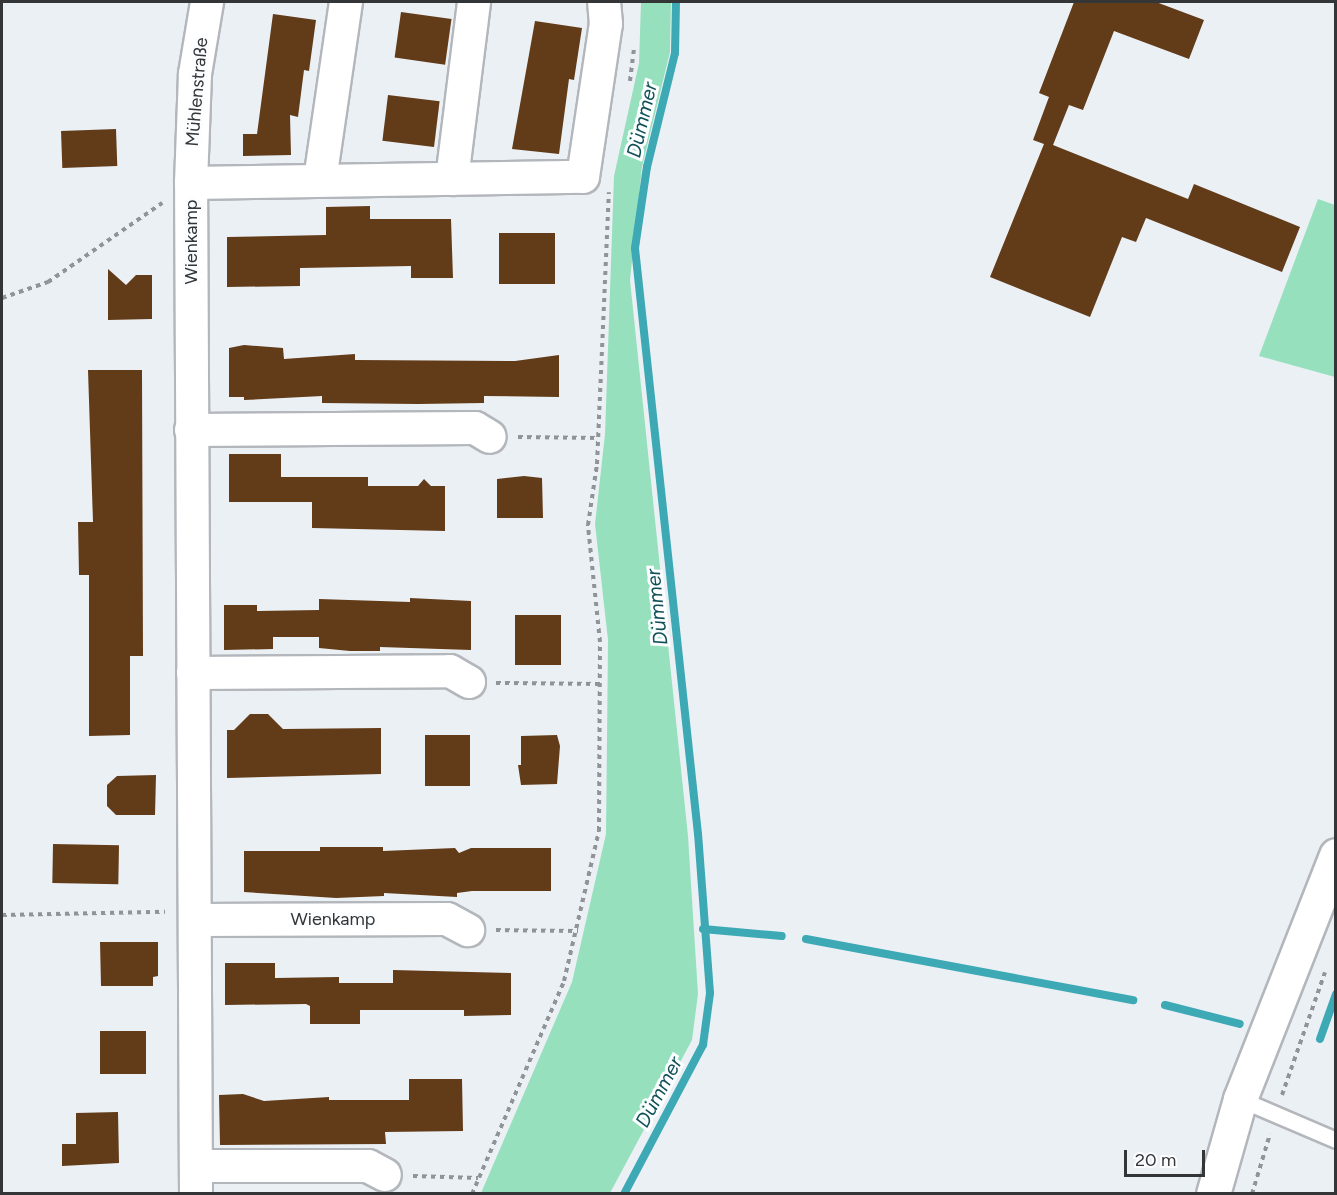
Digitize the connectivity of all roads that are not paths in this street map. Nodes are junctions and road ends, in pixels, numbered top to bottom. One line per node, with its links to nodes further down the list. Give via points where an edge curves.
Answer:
1 (207, 2): 7 (street, Mühlenstraße, via 195,75)
2 (346, 2): 6 (street)
3 (474, 2): 5 (street)
4 (604, 2): 5 (street, Wienkamp, via 606,24 583,177)
5 (452, 179): 6 (street, Wienkamp)
6 (320, 180): 7 (street, Wienkamp)
7 (190, 183): 8 (street, Wienkamp)
8 (191, 430): 9 (street, via 475,428); 10 (street, Wienkamp)
9 (490, 437)
10 (193, 673): 11 (street, via 450,670); 13 (street, Wienkamp)
11 (468, 682)
12 (1335, 855): 15 (main road)
13 (196, 915): 14 (street, Wienkamp, via 447,919); 18 (street, Wienkamp)
14 (468, 930)
15 (1240, 1099): 16 (lane); 19 (main road)
16 (1335, 1140)
17 (386, 1174): 18 (street, Wienkamp, via 369,1166)
18 (196, 1180)
19 (1213, 1194)

